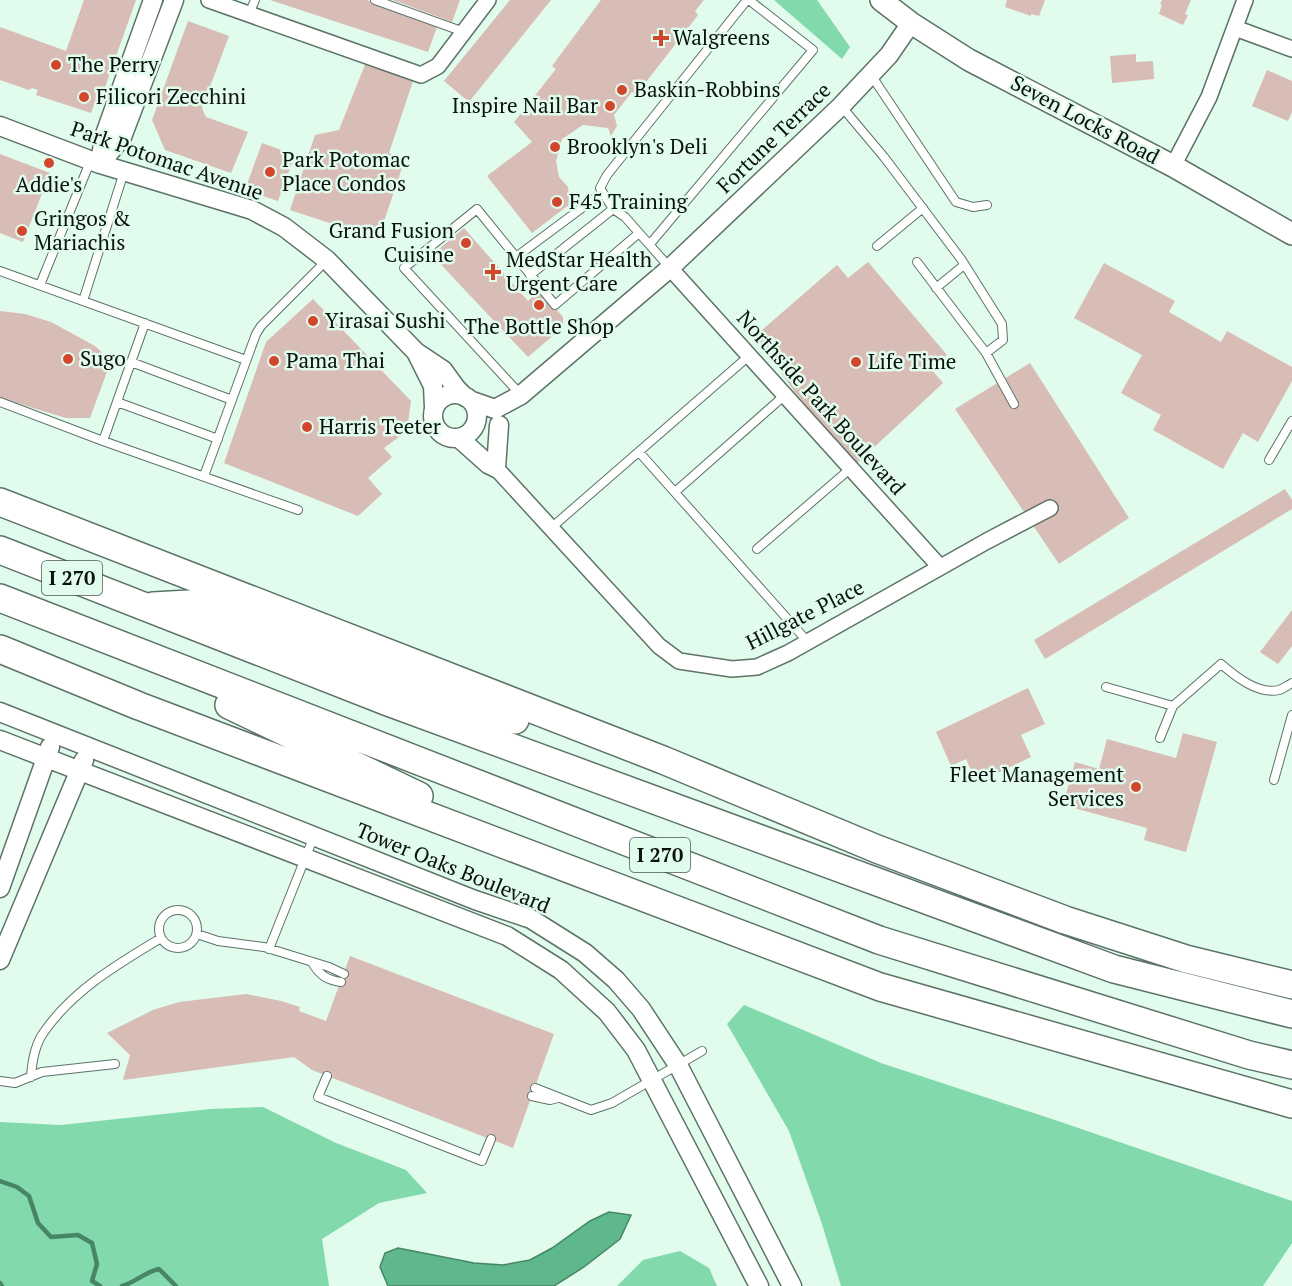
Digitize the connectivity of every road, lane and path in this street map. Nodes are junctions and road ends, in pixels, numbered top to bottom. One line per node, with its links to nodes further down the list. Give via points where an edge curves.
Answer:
1 (153, 0): 17 (street)
2 (174, 0): 17 (street, via 122,137)
3 (209, 0): 9 (street)
4 (375, 0): 12 (lane)
5 (488, 0): 12 (street)
6 (748, 0): 20 (lane, via 607,176 600,188); 26 (lane, via 813,50)
7 (881, 0): 10 (main road, Seven Locks Road)
8 (1245, 0): 11 (street)
9 (252, 7): 12 (street, via 421,75 438,66)
10 (911, 23): 14 (street, Fortune Terrace); 18 (main road, Seven Locks Road, via 969,60)
11 (1235, 28): 13 (street); 18 (street, via 1209,98)
12 (464, 32)
13 (1292, 49)
14 (871, 75): 15 (street, Fortune Terrace); 21 (lane, via 956,202 973,207)
15 (841, 106): 22 (lane); 32 (street, Fortune Terrace)
16 (0, 126): 17 (street, Park Potomac Avenue)
17 (95, 162): 19 (street, Park Potomac Avenue); 35 (lane)
18 (1173, 166): 25 (main road, Seven Locks Road)
19 (124, 172): 29 (street, Park Potomac Avenue, via 252,210 284,227); 37 (lane)
20 (602, 193): 23 (lane); 28 (lane)
21 (987, 205)
22 (923, 208): 27 (lane); 31 (lane)
23 (613, 209): 24 (lane); 34 (lane)
24 (639, 233): 26 (lane); 34 (lane, via 555,305)
25 (1292, 234)
26 (650, 244): 32 (lane)
27 (877, 246)
28 (516, 257): 34 (lane); 44 (lane, via 477,209 404,268)
29 (327, 260): 39 (street, Park Potomac Avenue); 42 (lane, via 261,326)
30 (917, 262): 36 (lane)
31 (964, 265): 36 (lane); 40 (lane, via 1002,324 1003,340)
32 (670, 268): 41 (street, Northside Park Boulevard); 44 (street, Fortune Terrace)
33 (0, 271): 35 (lane)
34 (530, 275)
35 (40, 285): 37 (lane)
36 (936, 288): 40 (lane)
37 (83, 301): 38 (lane)
38 (145, 323): 42 (lane); 43 (lane)
39 (416, 352): 46 (street, via 443,370); 51 (street, via 433,386)
40 (986, 353): 50 (lane)
41 (750, 355): 45 (street, Northside Park Boulevard); 57 (lane)
42 (246, 360): 47 (lane)
43 (131, 362): 47 (lane); 49 (lane)
44 (521, 395): 46 (street, Fortune Terrace, via 495,409); 53 (street, Fortune Terrace)
45 (785, 395): 60 (street, Northside Park Boulevard); 62 (lane)
46 (469, 399): 51 (street, via 450,394); 54 (street, via 477,416)
47 (232, 400): 55 (lane)
48 (0, 402): 56 (lane)
49 (117, 402): 55 (lane); 56 (lane)
50 (1014, 404)
51 (434, 407): 54 (street, via 432,420 439,433 451,439)
52 (1292, 421): 58 (lane)
53 (499, 425): 54 (street); 59 (street)
54 (466, 435): 59 (street, via 488,464)
55 (218, 439): 61 (lane)
56 (103, 441): 61 (lane)
57 (639, 452): 62 (lane); 66 (lane)
58 (1269, 460)
59 (496, 468): 66 (street, Hillgate Place)
60 (851, 468): 67 (lane); 69 (street, Northside Park Boulevard)
61 (204, 477): 65 (lane)
62 (675, 492): 73 (lane)
63 (0, 502): 85 (highway, I 270)
64 (1050, 508): 69 (street, Hillgate Place)
65 (298, 510)
66 (551, 528): 73 (street, Hillgate Place, via 658,646 679,661 732,669 757,668)
67 (757, 549)
68 (0, 550): 71 (highway, I 270)
69 (940, 567): 73 (street, Hillgate Place)
70 (0, 598): 72 (highway, I 270)
71 (144, 606): 85 (highway, via 189,604 423,690 558,734); 98 (highway, I 270, via 388,702 1114,969)
72 (39, 613): 90 (highway); 102 (highway, I 270, via 879,940)
73 (807, 642)
74 (0, 650): 90 (highway, I 270)
75 (1292, 683): 77 (lane, via 1278,691 1258,688 1221,664)
76 (1106, 687): 77 (lane)
77 (1173, 706): 81 (lane)
78 (0, 712): 80 (street, Tower Oaks Boulevard)
79 (1292, 715): 87 (lane)
80 (55, 734): 83 (street, Tower Oaks Boulevard); 84 (street)
81 (1160, 738)
82 (0, 740): 84 (street, Tower Oaks Boulevard)
83 (90, 748): 86 (street); 88 (street, Tower Oaks Boulevard)
84 (47, 758): 86 (street, Tower Oaks Boulevard); 91 (street)
85 (663, 760): 97 (highway, I 270, via 877,849 1065,920 1186,959)
86 (78, 770): 89 (street, Tower Oaks Boulevard); 95 (street)
87 (1274, 780)
88 (314, 837): 89 (lane); 101 (street, Tower Oaks Boulevard, via 531,919 585,953 616,980 641,1009)
89 (305, 859): 94 (lane); 105 (street, Tower Oaks Boulevard, via 507,936 526,947 561,970 607,1012 636,1050)
90 (586, 876): 108 (highway, I 270, via 880,987)
91 (0, 888)
92 (197, 934): 93 (lane, via 186,947 178,949); 93 (lane, via 194,918 177,910 163,916 158,930); 94 (lane)
93 (160, 938): 104 (lane, via 77,995 42,1033)
94 (269, 949): 96 (lane, via 312,962 318,973 331,981)
95 (0, 960)
96 (343, 978)
97 (1292, 985)
98 (1292, 1014)
99 (702, 1050): 101 (lane)
100 (115, 1064): 104 (lane, via 42,1072)
101 (678, 1065): 105 (lane); 111 (street, Tower Oaks Boulevard)
102 (1292, 1065)
103 (327, 1076): 109 (lane, via 318,1097 471,1157 482,1161)
104 (31, 1077): 106 (lane, via 15,1083)
105 (652, 1080): 107 (lane, via 591,1110); 110 (street, Tower Oaks Boulevard)
106 (0, 1081)
107 (534, 1092)
108 (1292, 1104)
109 (490, 1139)
110 (759, 1286)
111 (792, 1286)

